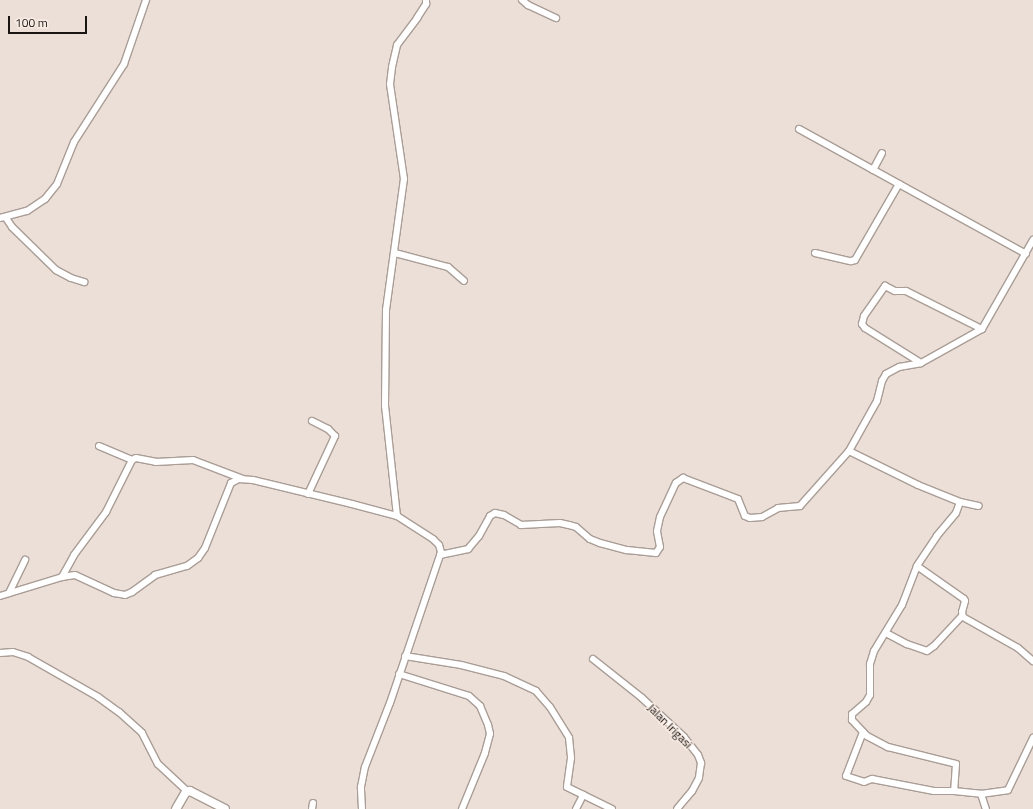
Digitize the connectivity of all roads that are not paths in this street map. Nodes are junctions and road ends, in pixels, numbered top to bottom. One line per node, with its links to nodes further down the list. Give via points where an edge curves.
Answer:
1 (146, 0): 9 (street, via 124,64 74,142 57,184 48,196 22,214)
2 (426, 0): 11 (street, via 426,4 398,45 392,67 390,84 404,179)
3 (522, 0): 4 (street, via 528,6)
4 (556, 18)
5 (799, 129): 7 (street)
6 (882, 153): 7 (street)
7 (873, 170): 8 (street)
8 (899, 184): 12 (street, via 855,260); 13 (street)
9 (3, 218): 15 (street, via 56,270)
10 (1033, 240): 13 (street)
11 (395, 253): 14 (street, via 448,267); 26 (street, via 386,310 385,387)
12 (815, 253)
13 (1026, 254): 16 (street)
14 (464, 281)
15 (84, 282)
16 (982, 329): 17 (street); 17 (street, via 906,291 895,291 885,286 864,316 862,324)
17 (921, 363): 20 (street, via 899,367 886,374 877,401)
18 (312, 421): 23 (street, via 328,428 335,436)
19 (99, 446): 21 (street)
20 (849, 451): 24 (street, via 918,485); 27 (street, via 800,506 778,508 756,519 745,516 738,499 681,478 676,483 660,517 657,532 660,547 656,553 626,550 590,539 576,527 569,525 521,525 495,513 490,516 468,549)
21 (132, 460): 22 (street, via 138,457 156,462 188,459); 30 (street, via 106,512 74,555)
22 (243, 479): 23 (street); 30 (street, via 231,484 208,543 198,558 187,566 156,575 125,595 114,593 79,576)
23 (308, 494): 26 (street)
24 (960, 502): 25 (street); 29 (street, via 956,513)
25 (979, 506)
26 (397, 516): 27 (street, via 436,542 440,547)
27 (440, 556): 36 (street)
28 (24, 560): 31 (street)
29 (917, 566): 33 (street, via 964,599); 34 (street, via 902,605)
30 (62, 577): 31 (street)
31 (9, 593): 32 (street)
32 (0, 596)
33 (962, 616): 34 (street, via 927,651 907,644); 38 (street, via 1018,648)
34 (886, 632): 40 (street, via 871,660 870,695 851,716)
35 (0, 653): 42 (street, via 13,652 28,657 120,712 142,733 158,764)
36 (405, 656): 39 (street); 45 (street, via 450,662 504,676 536,691 567,733 571,758 567,786)
37 (593, 659): 52 (street, Jalan Irigasi, via 642,698 684,737 698,755 701,763 699,778)
38 (1033, 661)
39 (399, 674): 48 (street, via 363,773); 49 (street, via 469,696 480,706 490,734)
40 (863, 732): 43 (street, via 888,746 956,764); 43 (street, via 846,776 864,782 872,779 934,791)
41 (1033, 738): 44 (street, via 1008,790)
42 (187, 791): 46 (street); 47 (street)
43 (954, 791): 44 (street)
44 (981, 794): 53 (street)
45 (583, 795): 50 (street); 51 (street)
46 (176, 809)
47 (225, 809)
48 (362, 809)
49 (462, 809)
50 (576, 809)
51 (612, 809)
52 (677, 809)
53 (986, 809)

